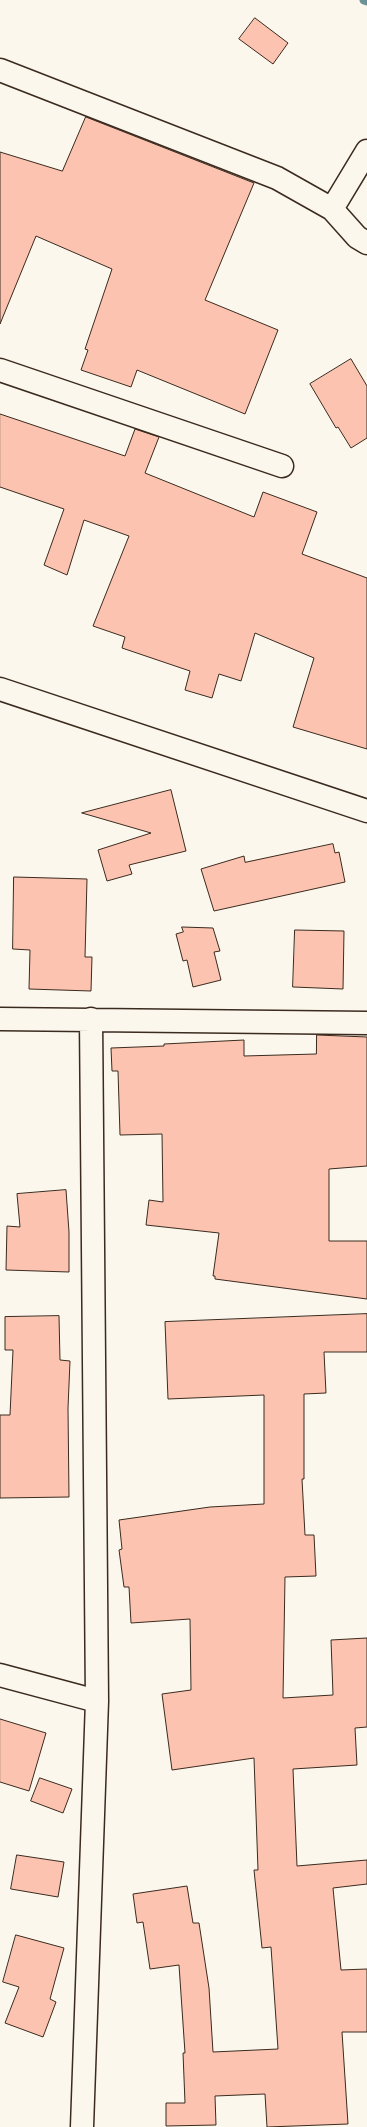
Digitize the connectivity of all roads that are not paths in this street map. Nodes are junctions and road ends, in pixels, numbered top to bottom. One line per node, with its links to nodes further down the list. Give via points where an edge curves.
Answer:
1 (0, 70): 3 (street, via 277,178)
2 (367, 151): 3 (street)
3 (332, 210): 4 (street, via 357,237)
4 (367, 243)
5 (0, 370): 6 (street)
6 (282, 466)
7 (0, 689): 8 (street)
8 (367, 811)
9 (0, 1019): 10 (street)
10 (91, 1019): 11 (street); 13 (street)
11 (367, 1023)
12 (0, 1675): 13 (street)
13 (96, 1701): 14 (street)
14 (82, 2127)

